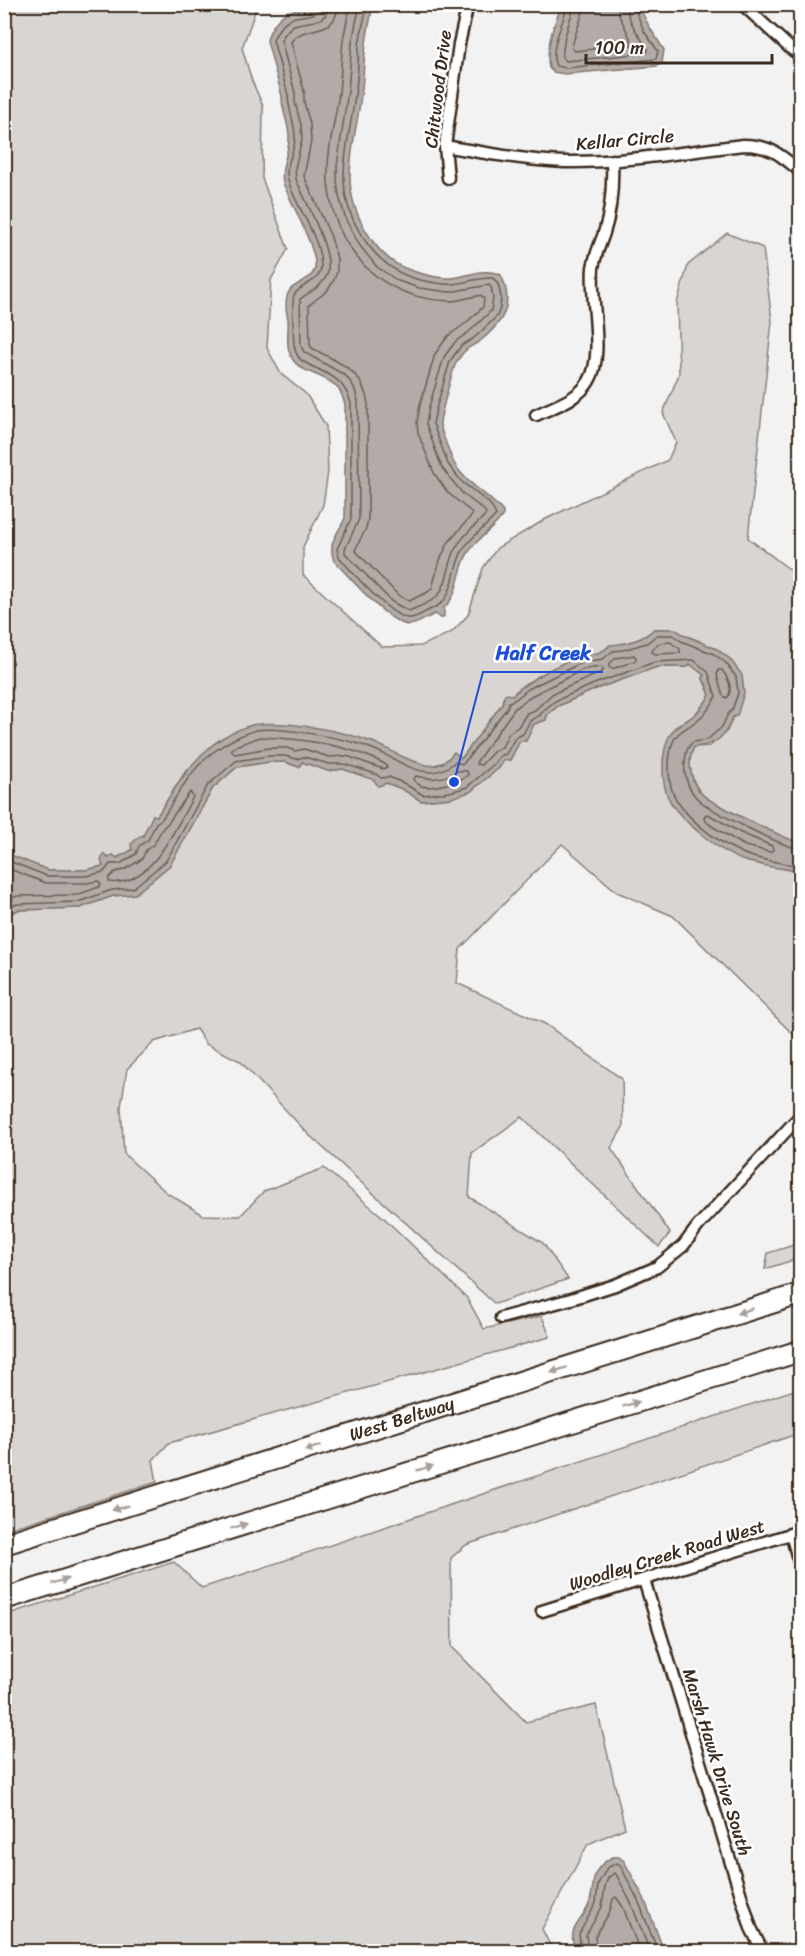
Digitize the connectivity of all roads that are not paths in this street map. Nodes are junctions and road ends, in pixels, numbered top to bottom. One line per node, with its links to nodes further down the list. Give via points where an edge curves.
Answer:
1 (468, 4): 4 (street, Chitwood Drive)
2 (742, 4): 3 (street)
3 (801, 55)
4 (445, 146): 5 (street, Kellar Circle, via 564,162); 7 (street, Chitwood Drive)
5 (612, 160): 6 (street, Kellar Circle, via 743,145 779,154); 8 (street, via 610,209 593,270 595,369 583,390)
6 (801, 171)
7 (448, 178)
8 (536, 415)
9 (801, 1116): 11 (street, via 683,1246 657,1268 572,1299)
10 (801, 1294): 14 (highway, West Beltway, one-way to 14)
11 (501, 1318)
12 (801, 1351): 17 (highway, one-way to 12)
13 (796, 1533): 15 (street); 16 (street, Woodley Creek Road West)
14 (4, 1544)
15 (801, 1566)
16 (644, 1580): 18 (street, Woodley Creek Road West); 19 (street, Marsh Hawk Drive South, via 751,1928)
17 (4, 1599)
18 (542, 1611)
19 (763, 1952)

